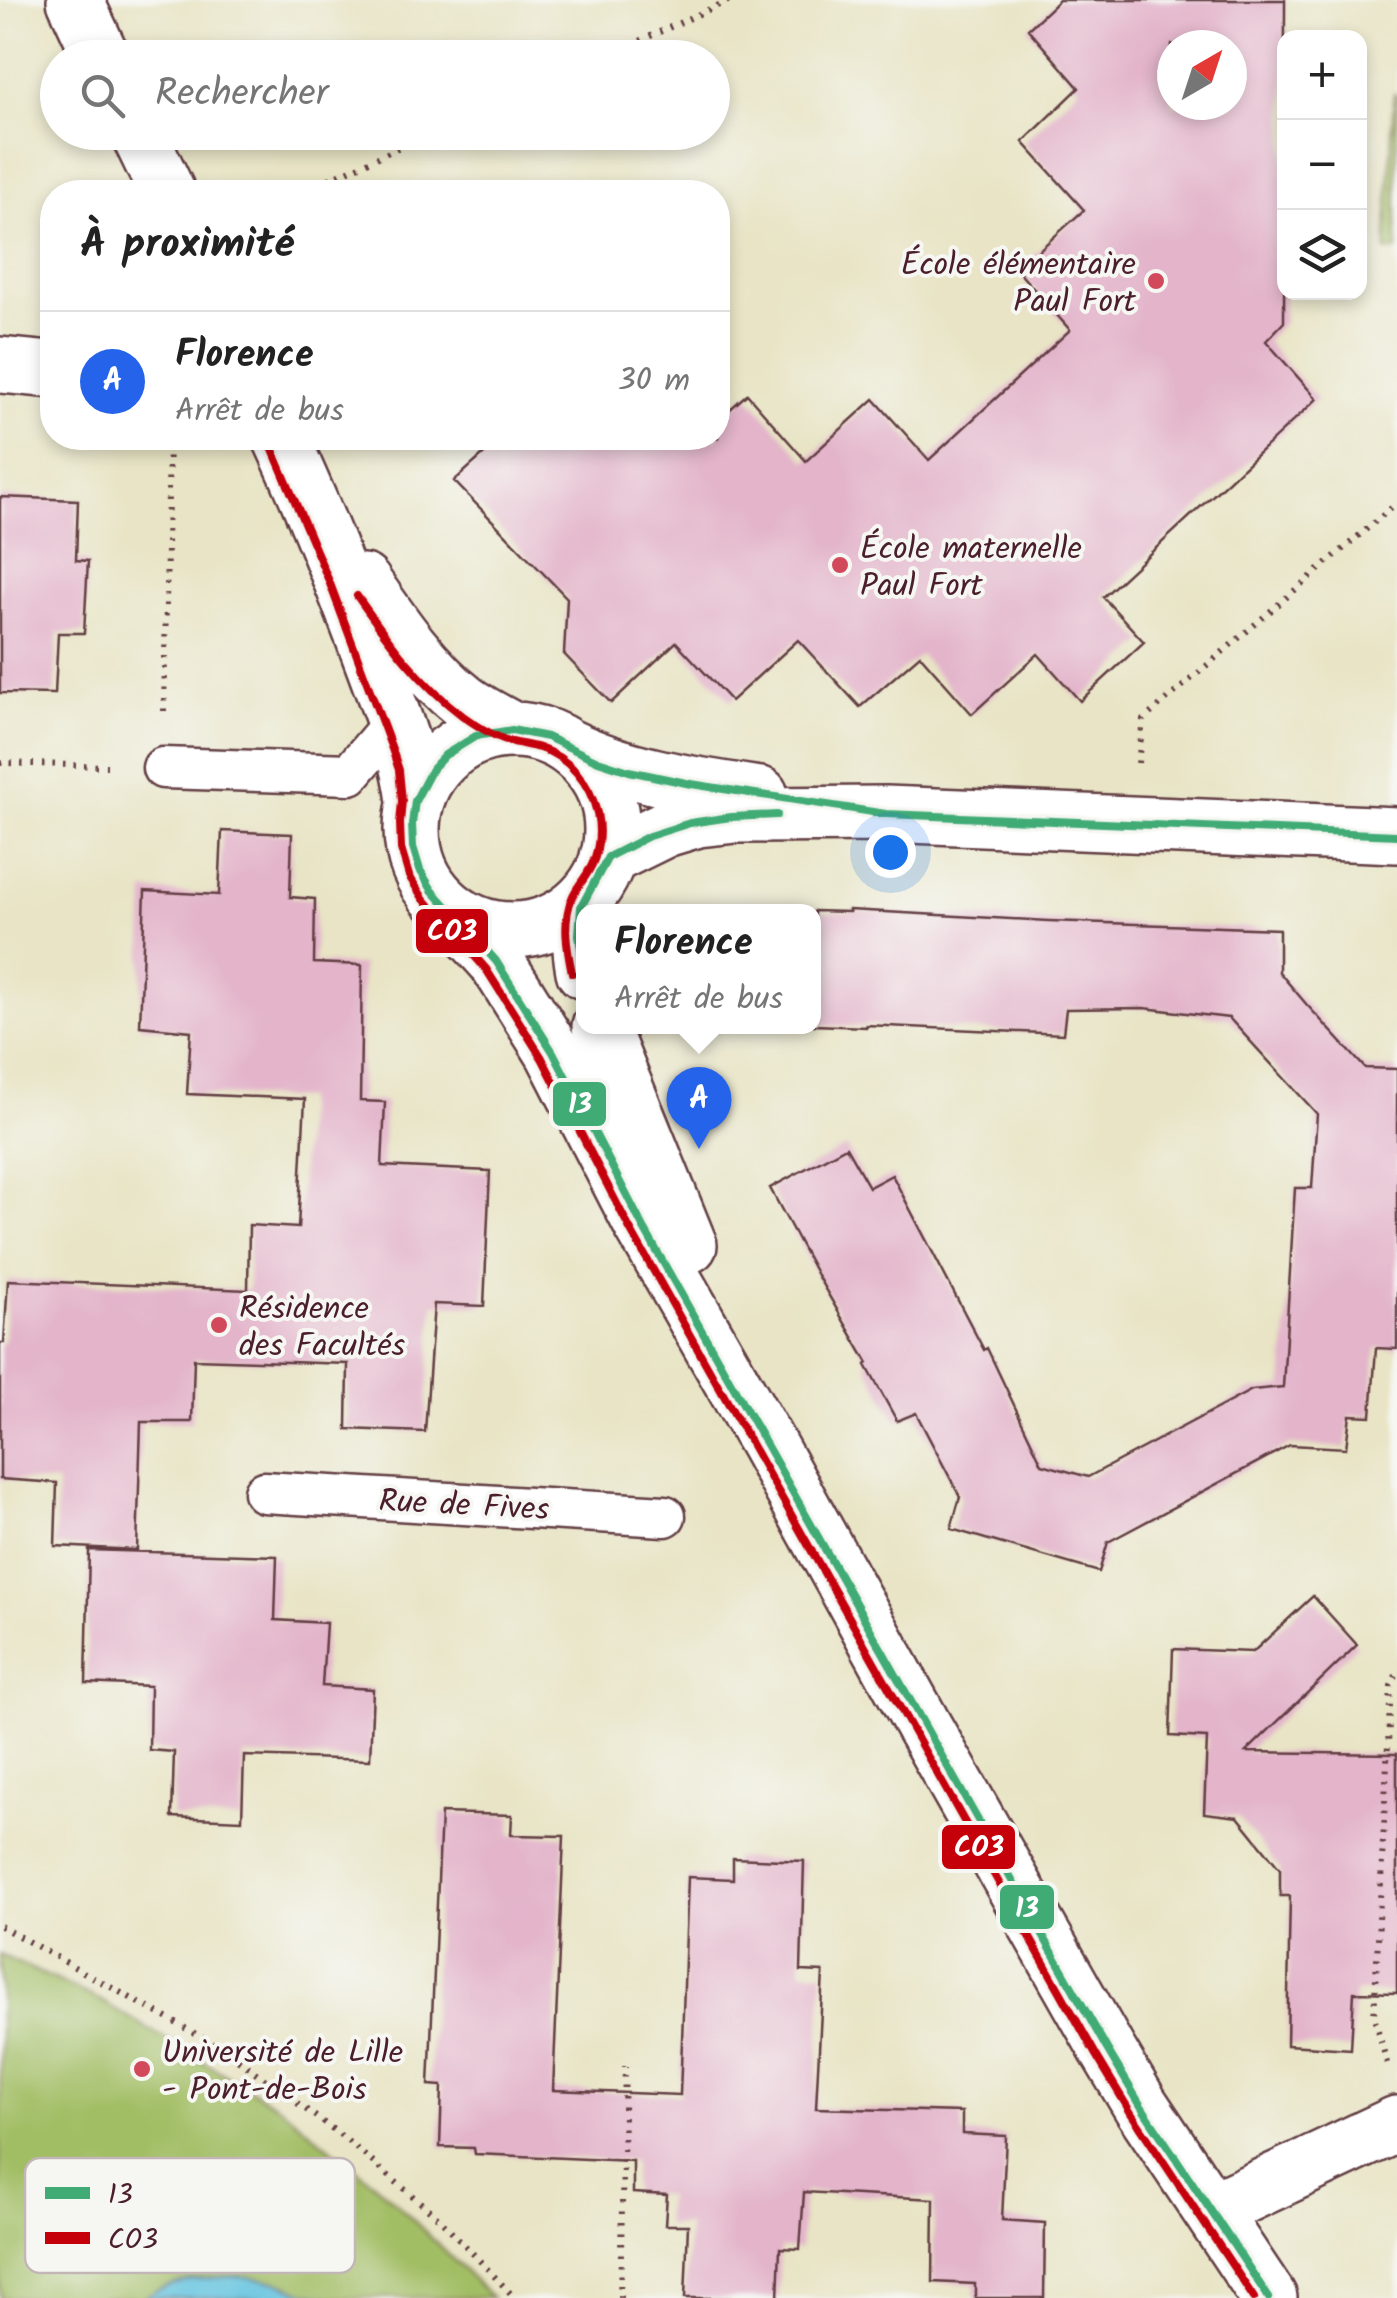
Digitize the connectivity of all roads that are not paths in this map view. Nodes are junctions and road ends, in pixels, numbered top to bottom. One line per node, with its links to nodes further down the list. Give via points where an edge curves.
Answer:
1 (75, 0): 2 (street)
2 (94, 40)
3 (147, 150): 4 (street)
4 (161, 180)
5 (0, 365): 6 (street)
6 (40, 369)
7 (287, 450): 8 (street)
8 (308, 496): 9 (street); 10 (street, via 411,648 463,701)
9 (395, 721): 12 (lane, via 350,774); 13 (street)
10 (512, 730): 11 (street); 13 (street, via 476,736 445,755)
11 (564, 745): 14 (street, via 629,771); 16 (street, via 595,774 610,814 611,836)
12 (162, 768)
13 (416, 802): 18 (street, via 414,847 426,880)
14 (886, 814): 15 (street); 16 (street, via 698,819 664,829)
15 (1397, 834)
16 (596, 878): 17 (street); 18 (street, via 564,916 518,930 493,928)
17 (587, 904)
18 (448, 908): 20 (street, via 496,962 553,1052 641,1223)
19 (603, 1034): 20 (street)
20 (768, 1443): 24 (street, via 1107,2049)
21 (264, 1492): 22 (lane, Rue de Fives)
22 (665, 1516)
23 (1397, 2124): 24 (street)
24 (1211, 2212): 25 (street)
25 (1270, 2298)

